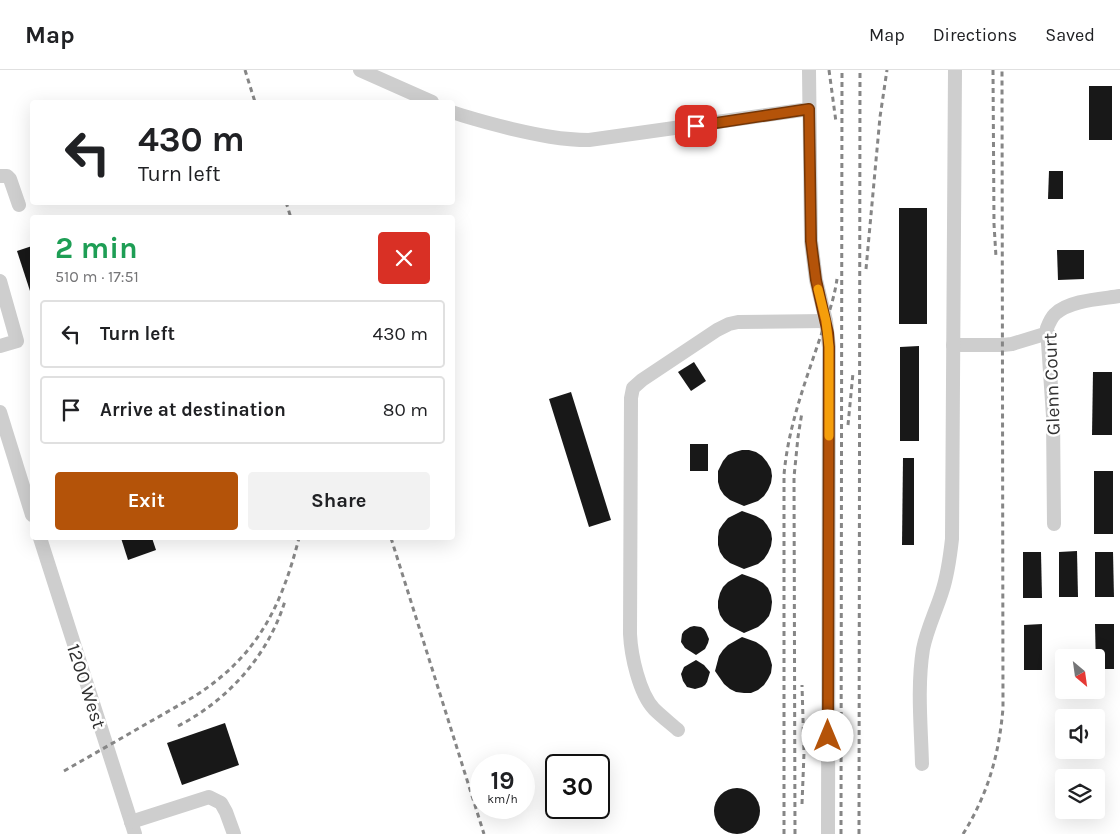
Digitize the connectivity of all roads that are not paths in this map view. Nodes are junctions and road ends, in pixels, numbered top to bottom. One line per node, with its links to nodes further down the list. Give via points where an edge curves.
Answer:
1 (360, 70): 4 (street)
2 (809, 70): 5 (street)
3 (955, 70): 13 (street)
4 (428, 100)
5 (809, 109): 6 (street, via 582,140 548,137); 11 (street, via 811,241)
6 (455, 113)
7 (0, 176): 8 (street, via 10,179)
8 (19, 205)
9 (0, 281): 14 (street, via 18,341)
10 (1120, 296): 12 (street, Glenn Court, via 1077,303 1060,311 1050,321)
11 (826, 321): 19 (street, via 746,321 723,326 642,380 632,393 631,651 649,702); 23 (street, via 829,347)
12 (1048, 333): 13 (street, via 1012,344); 17 (street, Glenn Court)
13 (953, 345): 20 (street, via 952,539 945,581 927,632 921,664)
14 (0, 346)
15 (0, 412): 16 (street)
16 (30, 509)
17 (1054, 524)
18 (41, 540): 21 (street, 1200 West)
19 (678, 730)
20 (922, 764)
21 (133, 828): 22 (street, via 209,797 221,803)
22 (234, 834)
23 (828, 834)

